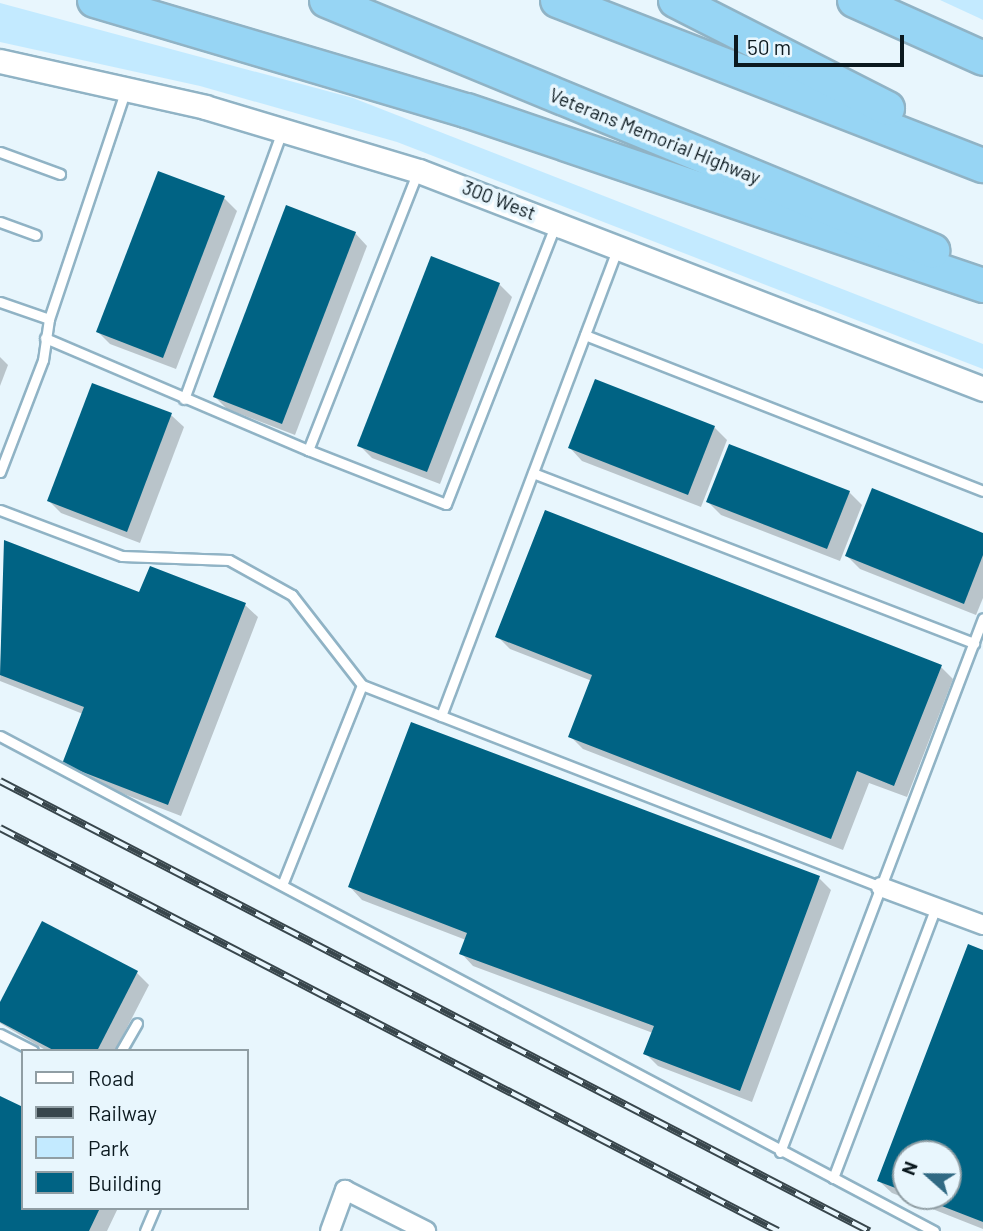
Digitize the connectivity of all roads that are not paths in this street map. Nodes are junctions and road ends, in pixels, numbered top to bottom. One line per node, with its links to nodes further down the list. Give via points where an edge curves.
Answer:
1 (94, 0): 20 (highway, via 441,103)
2 (326, 0): 19 (highway, Veterans Memorial Highway)
3 (557, 0): 12 (highway)
4 (675, 0): 11 (highway)
5 (854, 0): 6 (highway)
6 (983, 58)
7 (0, 61): 8 (street, 300 West)
8 (127, 88): 9 (street, 300 West); 22 (lane)
9 (283, 128): 13 (street, 300 West); 26 (lane)
10 (0, 152): 14 (lane)
11 (983, 157)
12 (983, 165)
13 (419, 171): 16 (street, 300 West); 27 (lane)
14 (60, 174)
15 (0, 222): 17 (lane)
16 (557, 222): 18 (street, 300 West); 27 (lane, via 446,503)
17 (36, 235)
18 (618, 246): 23 (lane); 25 (street, 300 West)
19 (983, 271)
20 (983, 285)
21 (0, 302): 22 (lane)
22 (49, 319): 24 (lane)
23 (585, 335): 29 (lane); 30 (lane)
24 (45, 338): 26 (lane); 28 (lane, via 43,360)
25 (983, 389)
26 (184, 399): 27 (lane)
27 (308, 450)
28 (0, 472)
29 (533, 473): 33 (lane); 35 (lane)
30 (983, 491)
31 (0, 510): 34 (lane, via 122,556 229,559 292,594)
32 (983, 618): 33 (lane)
33 (974, 643): 38 (lane)
34 (362, 685): 35 (lane); 37 (lane)
35 (441, 716): 38 (lane)
36 (0, 736): 37 (lane)
37 (282, 886): 45 (lane)
38 (881, 887): 39 (street); 45 (lane)
39 (936, 907): 40 (street); 46 (lane)
40 (983, 925)
41 (137, 1023): 44 (lane)
42 (0, 1034): 43 (lane)
43 (29, 1049)
44 (122, 1049)
45 (780, 1152): 46 (lane)
46 (833, 1178): 51 (lane)
47 (154, 1210): 48 (lane)
48 (145, 1231)
49 (330, 1231): 50 (street, via 345,1189)
50 (426, 1231)
51 (934, 1231)

